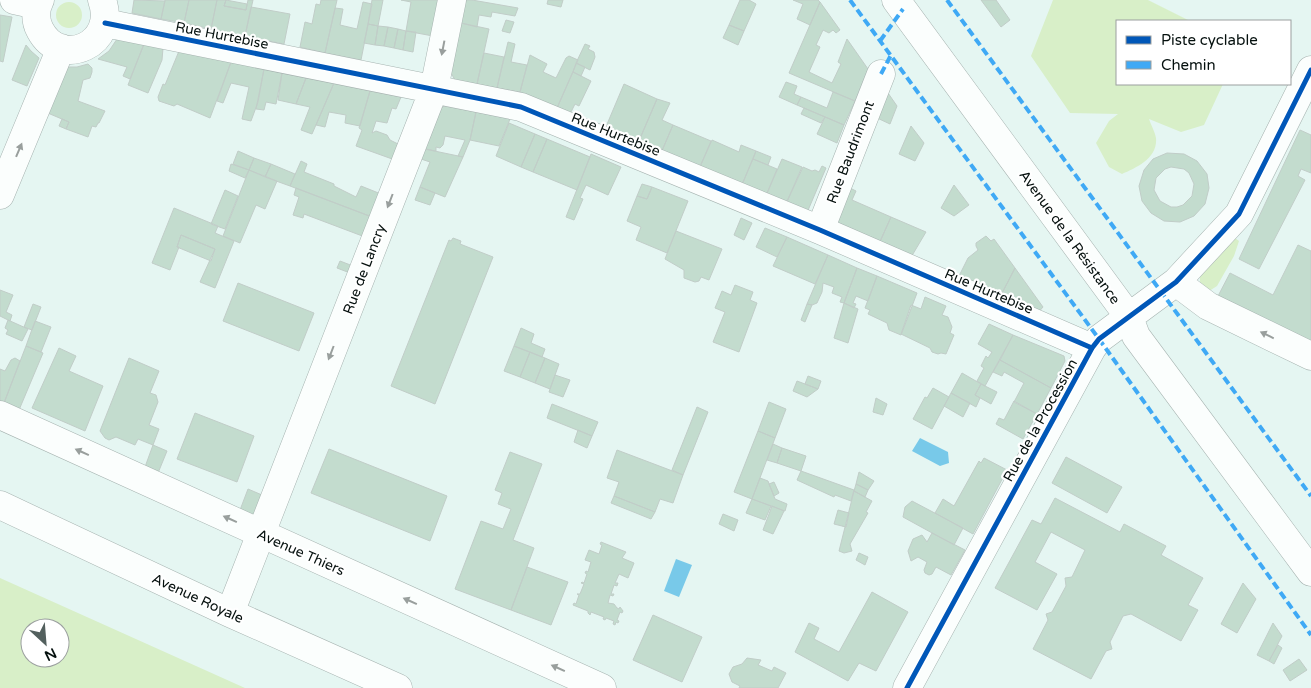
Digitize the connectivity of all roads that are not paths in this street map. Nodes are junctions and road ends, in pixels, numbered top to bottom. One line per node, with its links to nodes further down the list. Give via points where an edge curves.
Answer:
1 (452, 0): 8 (street, Rue de Lancry, one-way to 8)
2 (30, 2): 5 (street, via 43,36)
3 (902, 3): 12 (street, Avenue de la Résistance)
4 (104, 11): 5 (street, via 100,33 93,42 83,48); 8 (street, Rue Hurtebise)
5 (61, 48): 9 (street, one-way to 5)
6 (1311, 70): 11 (street, Rue de la Procession, via 1239,214)
7 (881, 74): 10 (street, Rue Baudrimont)
8 (434, 89): 10 (street, Rue Hurtebise, via 521,107); 17 (street, Rue de Lancry, one-way to 17)
9 (0, 195)
10 (820, 230): 13 (street, Rue Hurtebise)
11 (1176, 282): 12 (street, Rue de la Procession); 14 (street, one-way to 11, via 1208,306)
12 (1129, 317): 13 (street, Rue de la Procession); 18 (street, Avenue de la Résistance, via 1136,336)
13 (1092, 348): 22 (street, Rue de la Procession)
14 (1311, 356)
15 (0, 415): 17 (street, Avenue Thiers, one-way to 15)
16 (0, 505): 19 (street, Avenue Royale)
17 (261, 534): 19 (street, Rue de Lancry); 21 (street, Avenue Thiers, one-way to 17)
18 (1311, 572)
19 (230, 613): 20 (street, Avenue Royale)
20 (398, 688)
21 (602, 688)
22 (908, 688)

